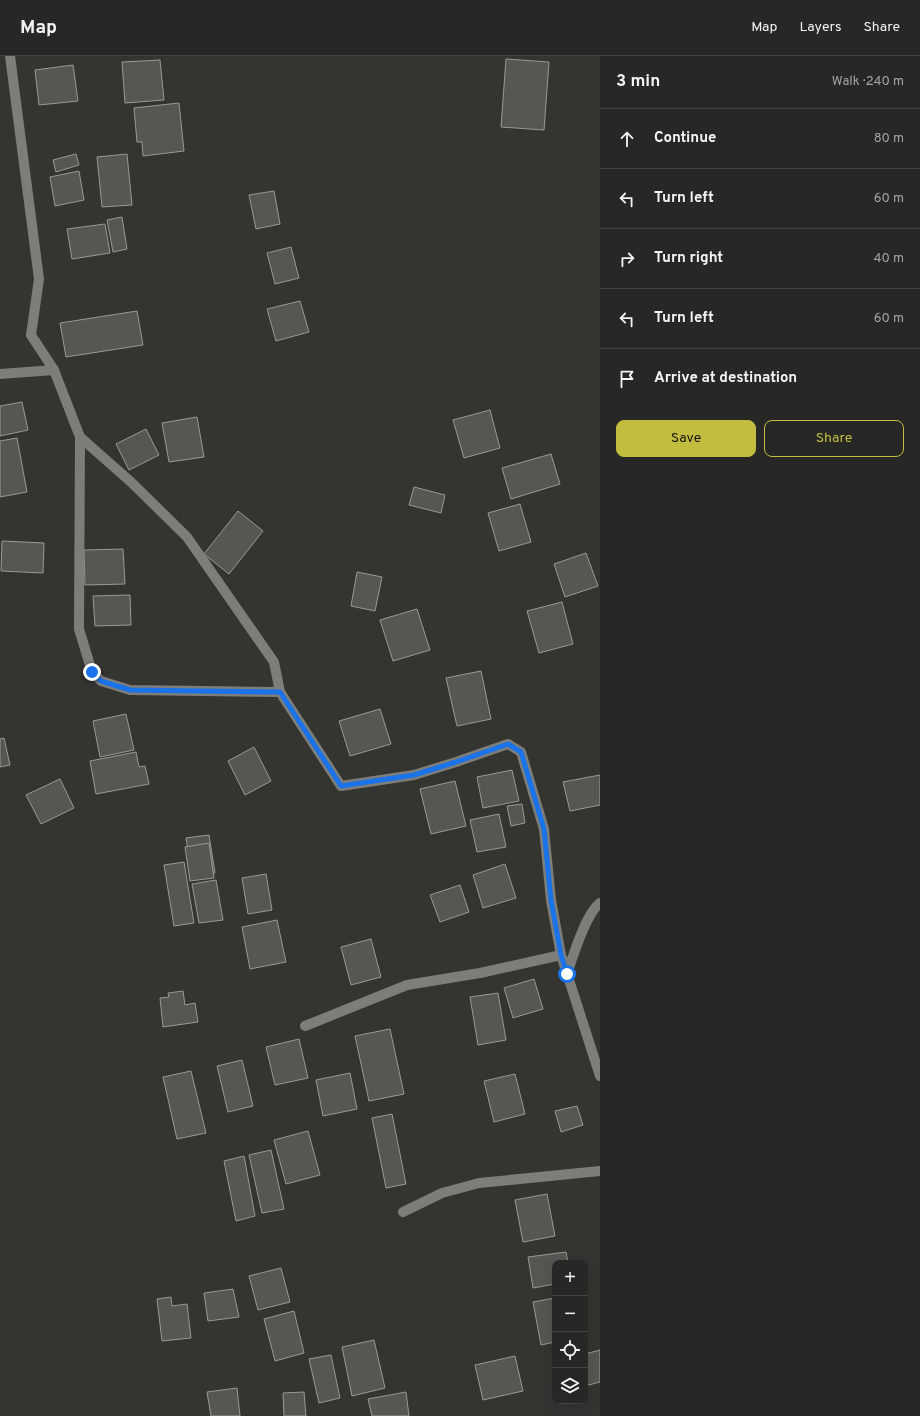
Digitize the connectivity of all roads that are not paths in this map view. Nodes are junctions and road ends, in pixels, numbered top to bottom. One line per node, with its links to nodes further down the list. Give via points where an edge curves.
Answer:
1 (10, 56): 2 (street, via 39,279 30,335)
2 (54, 370): 3 (street); 4 (street)
3 (0, 374)
4 (80, 436): 5 (street, via 187,536 274,662); 5 (street, via 79,629 92,672 101,681 130,690)
5 (280, 692): 7 (street, via 341,786 414,775 508,744 521,752 544,829 551,900)
6 (600, 903): 8 (street, via 595,906 581,935)
7 (561, 955): 8 (street); 9 (street, via 480,973 407,985)
8 (567, 974): 10 (street)
9 (305, 1026)
10 (600, 1076)
11 (600, 1171): 12 (street, via 479,1183 442,1194)
12 (403, 1212)

